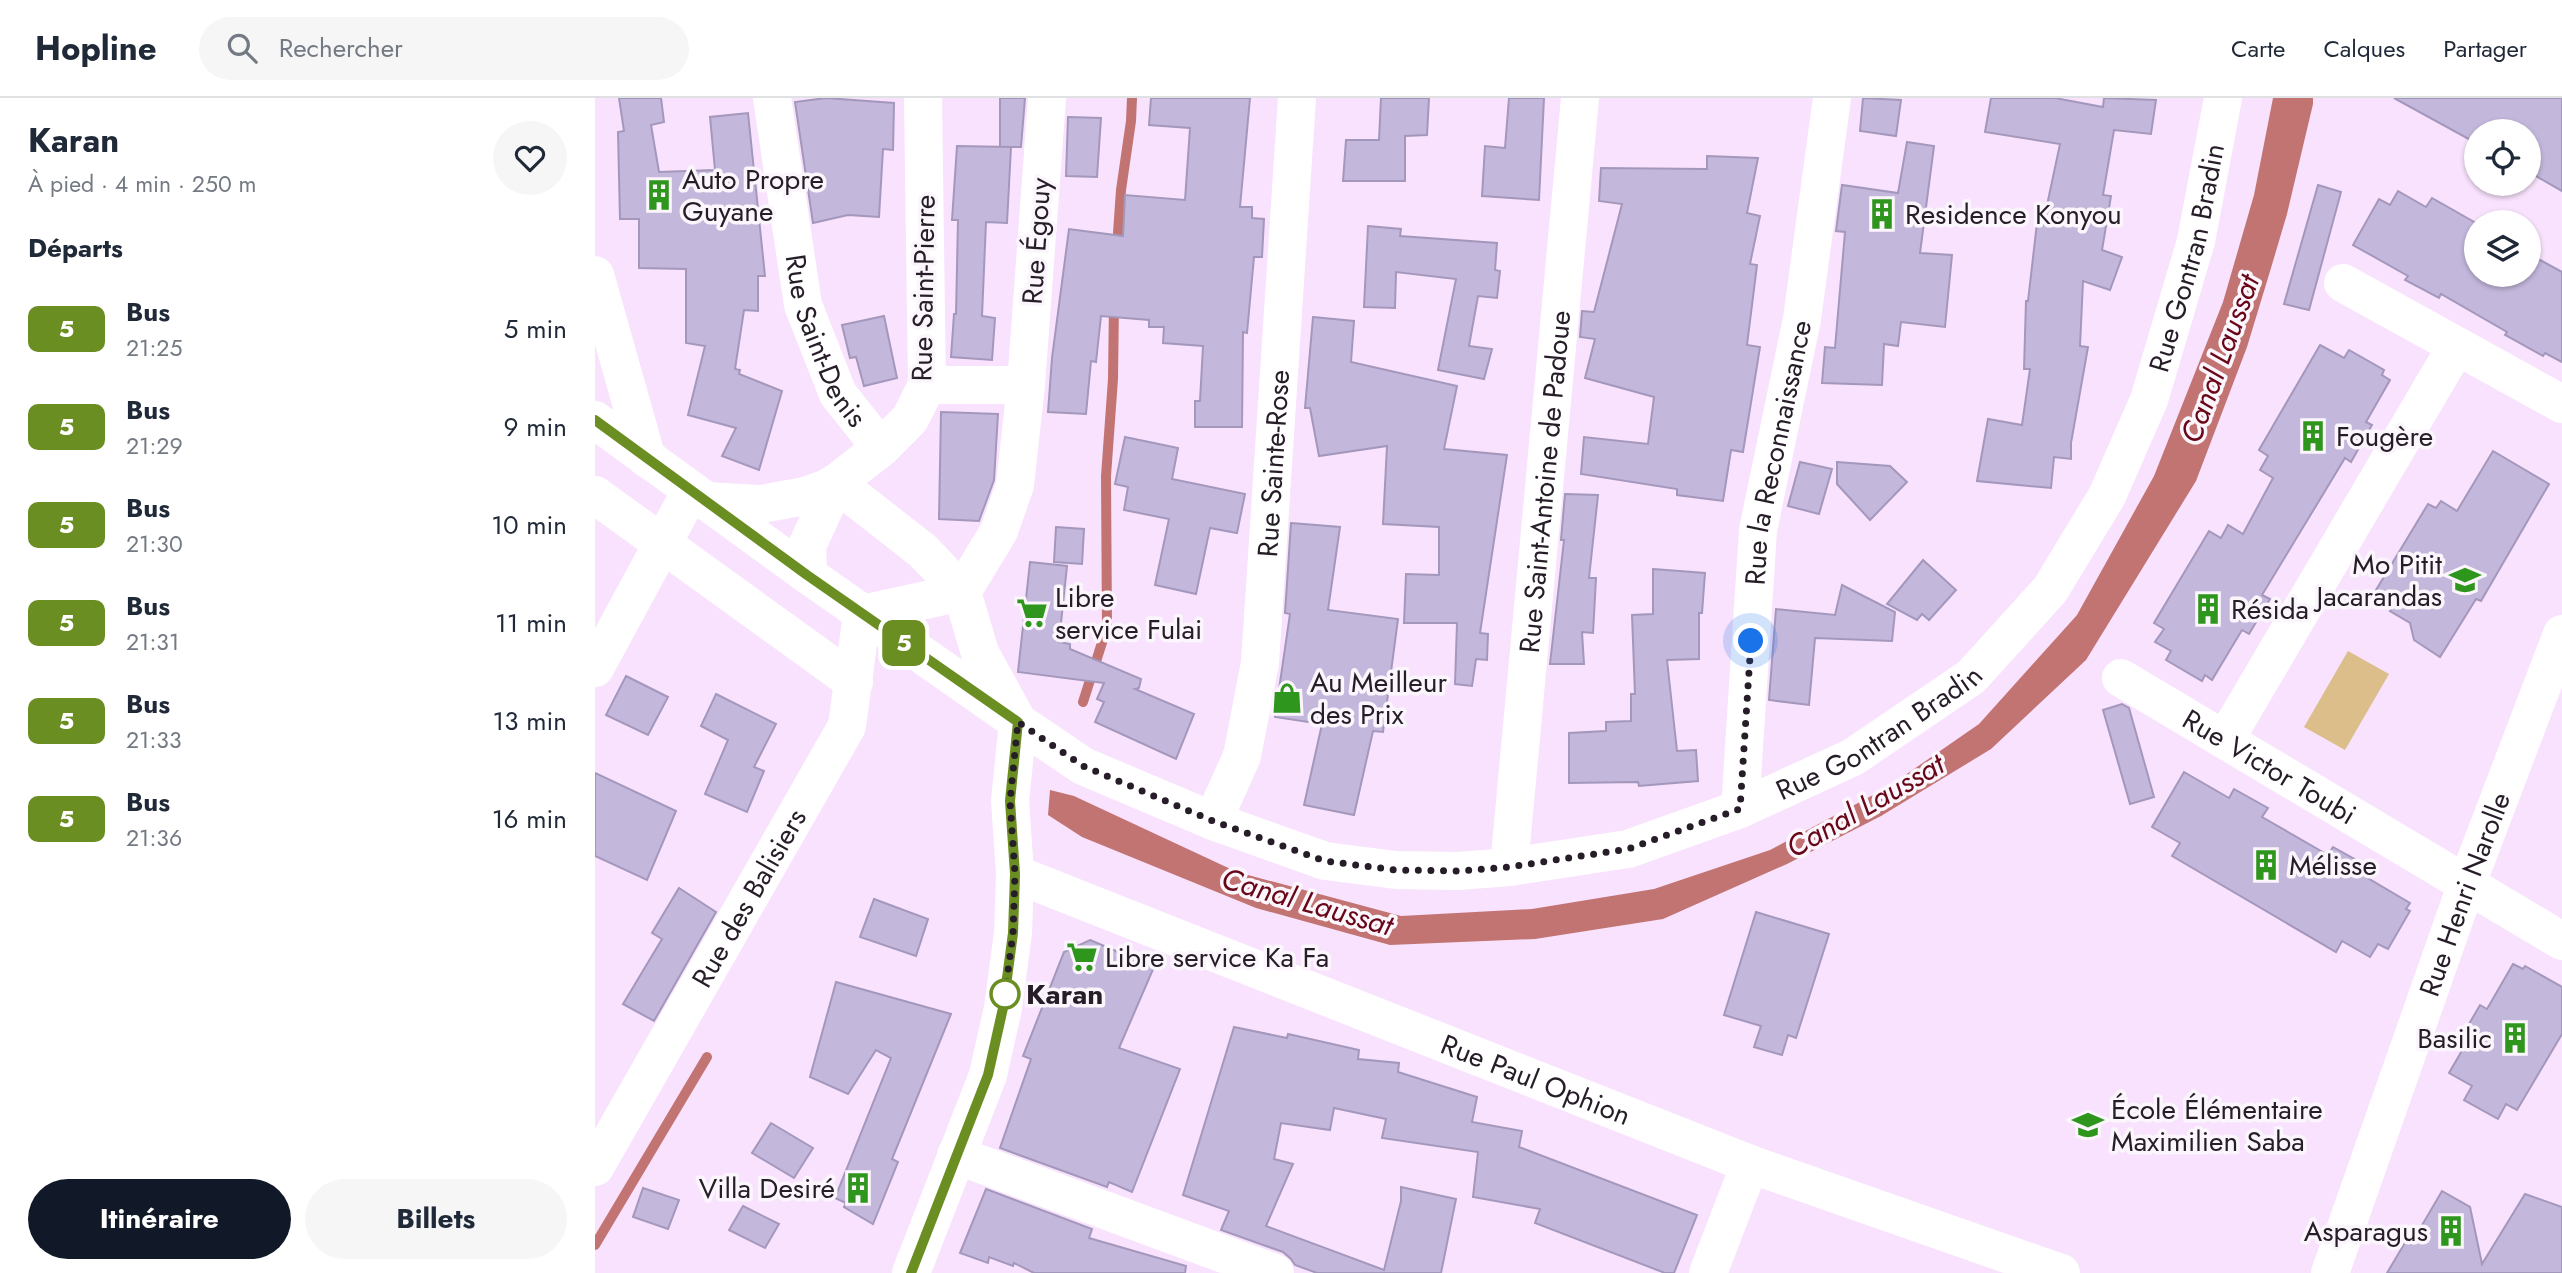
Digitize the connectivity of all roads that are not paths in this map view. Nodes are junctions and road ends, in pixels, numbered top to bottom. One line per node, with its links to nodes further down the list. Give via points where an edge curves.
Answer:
1 (772, 98): 15 (street, Rue Saint-Denis, via 803,305 838,394)
2 (923, 98): 11 (street, Rue Saint-Pierre)
3 (1047, 98): 12 (street, Rue Égouy)
4 (1297, 98): 31 (street, Rue Sainte-Rose, via 1260,663 1242,756)
5 (1580, 98): 32 (street, Rue Saint-Antoine de Padoue)
6 (1832, 98): 30 (street, Rue la Reconnaissance, via 1802,319 1758,530)
7 (2223, 98): 30 (street, Rue Gontran Bradin, via 2196,241 2149,400 2107,496 2050,590 1971,677 1853,757)
8 (595, 275): 16 (street)
9 (2343, 283): 10 (street)
10 (2456, 347): 13 (street); 29 (street)
11 (927, 385): 12 (street); 15 (street, Rue Saint-Pierre, via 909,419)
12 (1026, 385): 22 (street, Rue Égouy, via 1015,485 999,531)
13 (2562, 404)
14 (595, 421): 16 (street, Rue Gontran Bradin)
15 (881, 448): 17 (street, Rue Saint-Pierre)
16 (647, 458): 19 (street, Rue Gontran Bradin)
17 (836, 483): 19 (street, Rue Saint-Pierre, via 805,496 761,504); 21 (street, Rue Saint-Pierre, via 807,546); 22 (street, via 905,536)
18 (595, 495): 20 (street)
19 (698, 496): 20 (street); 21 (street, Rue Gontran Bradin)
20 (663, 542): 25 (street); 27 (street)
21 (807, 575): 23 (street, Rue Gontran Bradin)
22 (963, 592): 23 (street); 28 (street, via 980,653)
23 (862, 614): 27 (street, Rue des Balisiers); 28 (street, Rue Gontran Bradin)
24 (2562, 634): 34 (street, Rue Henri Narolle)
25 (595, 668)
26 (2121, 678): 29 (street, Rue Victor Toubi)
27 (854, 682): 38 (street, Rue des Balisiers, via 847,726)
28 (1018, 722): 31 (street, Rue Gontran Bradin, via 1083,766); 33 (street, via 1010,801)
29 (2225, 740): 34 (street, Rue Victor Toubi)
30 (1740, 809): 32 (street, Rue Gontran Bradin, via 1628,849)
31 (1213, 821): 32 (street, Rue Gontran Bradin, via 1325,861 1396,870)
32 (1509, 867)
33 (1015, 874): 36 (street, via 1003,1008 988,1075); 37 (street, Rue Paul Ophion)
34 (2466, 886): 35 (street, Rue Victor Toubi); 43 (street, Rue Henri Narolle)
35 (2562, 942)
36 (956, 1155): 39 (street); 40 (street)
37 (1749, 1164): 41 (street); 42 (street, Rue Paul Ophion)
38 (595, 1167)
39 (911, 1273)
40 (1275, 1273)
41 (1708, 1273)
42 (2061, 1273)
43 (2330, 1273)

